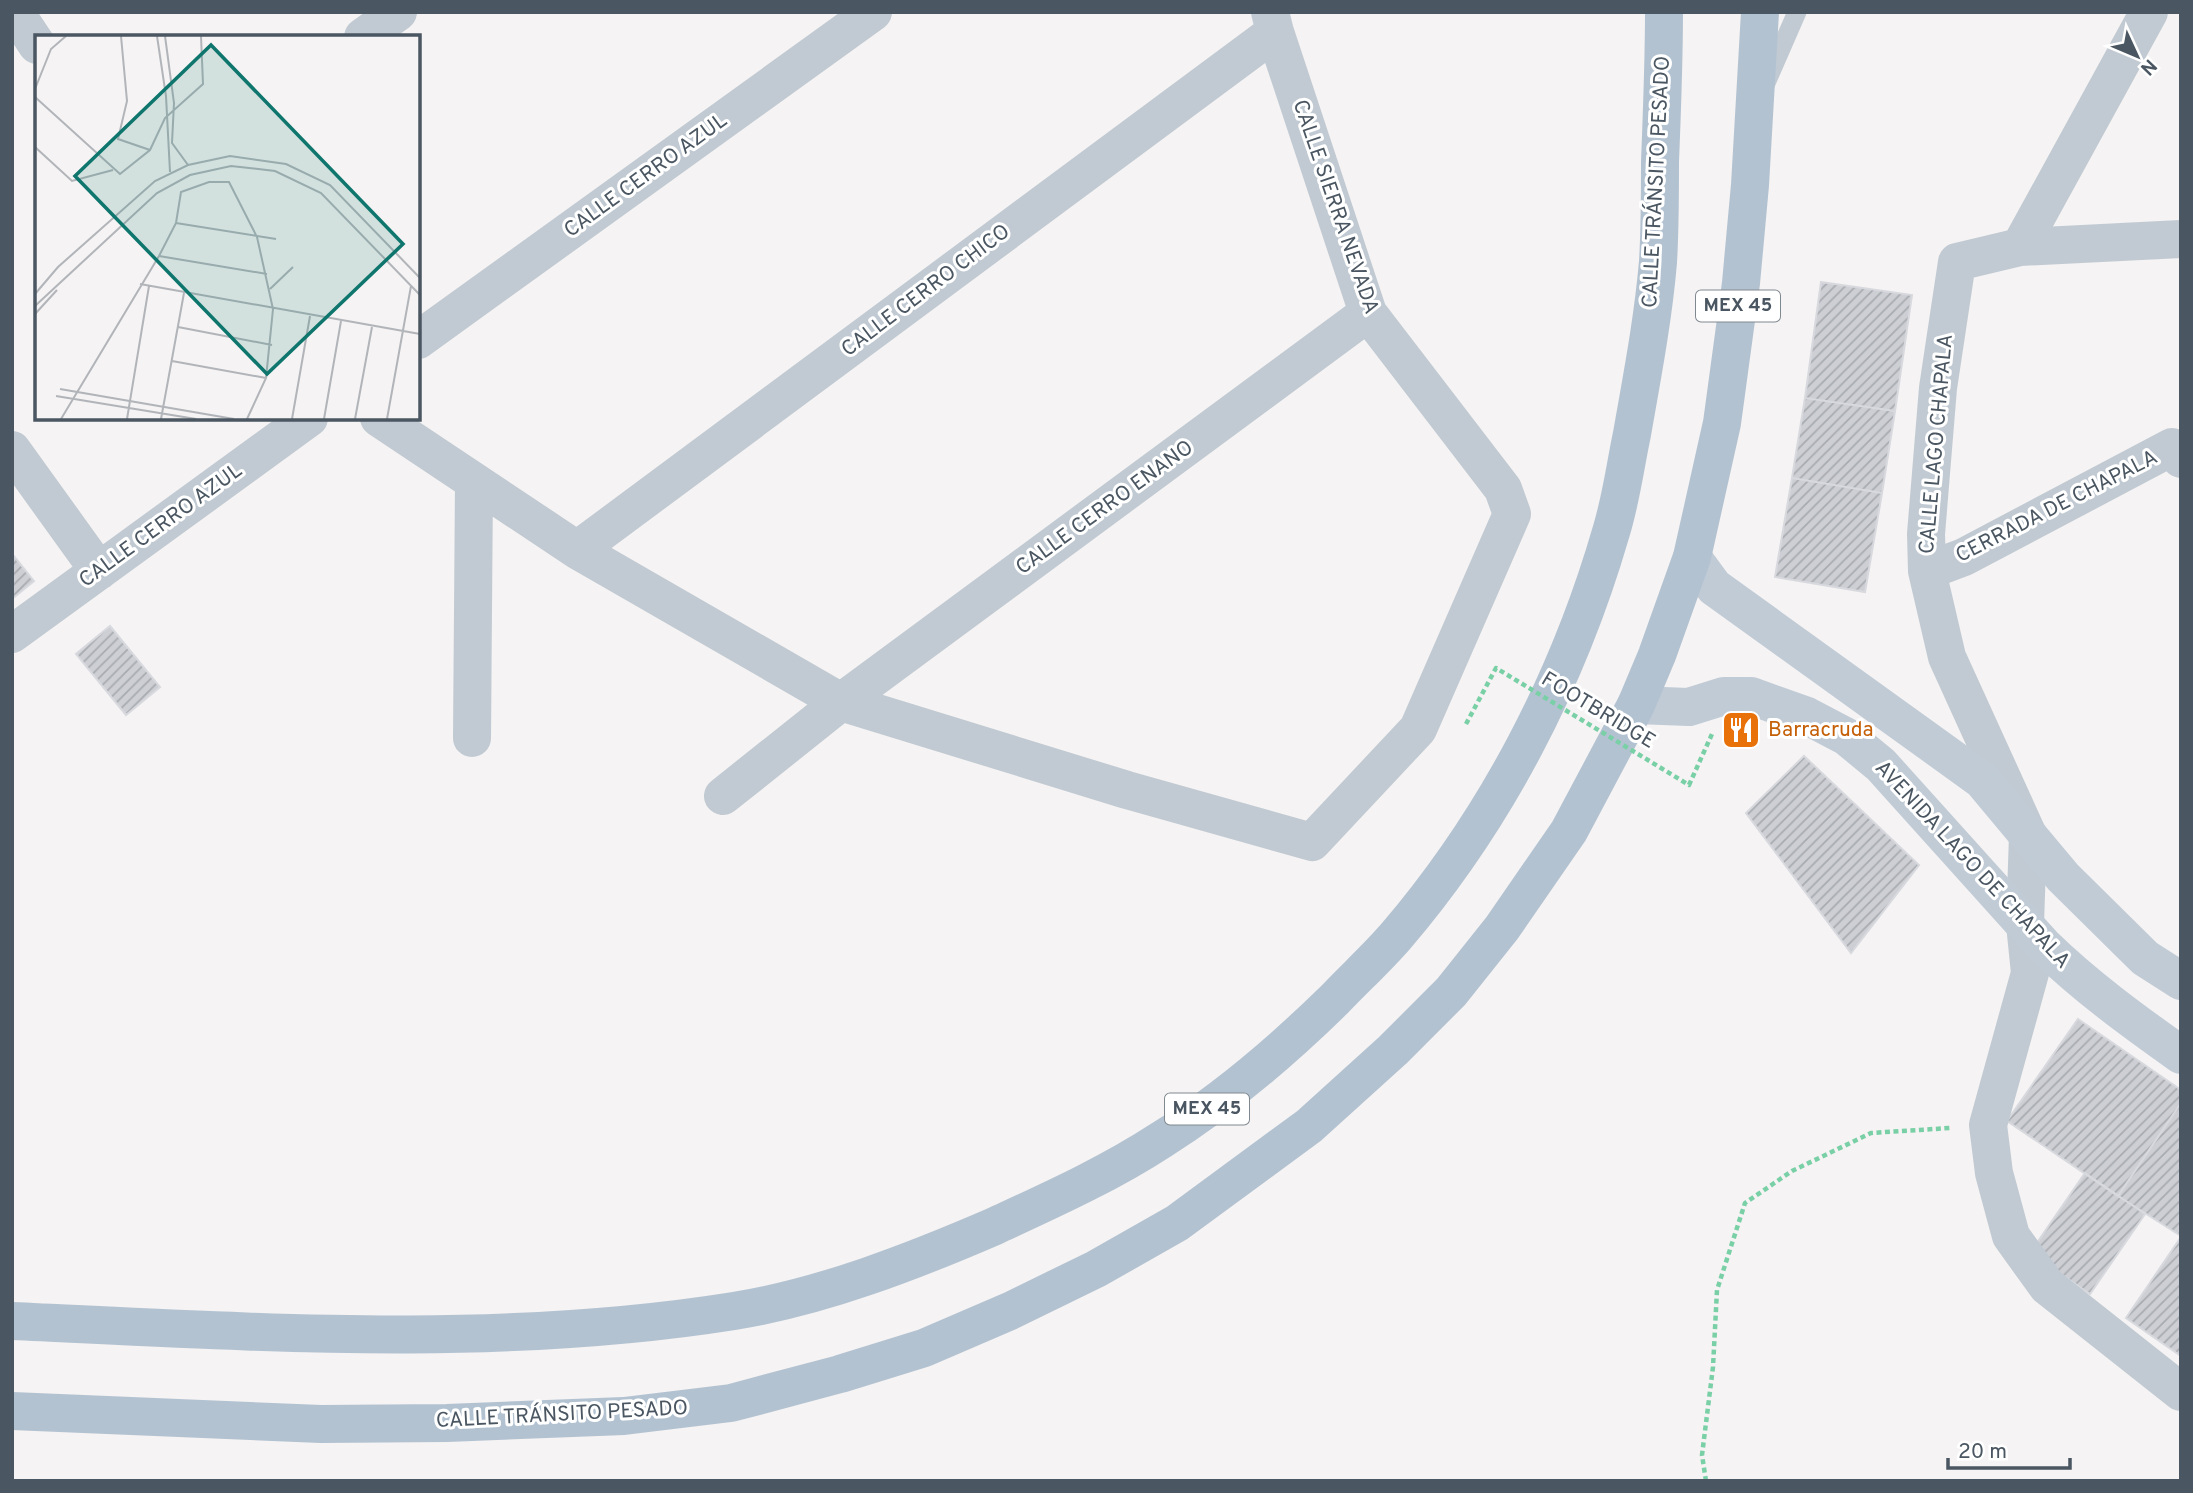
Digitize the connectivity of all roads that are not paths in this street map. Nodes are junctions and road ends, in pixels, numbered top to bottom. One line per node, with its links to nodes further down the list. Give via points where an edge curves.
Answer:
1 (15, 12): 10 (street)
2 (398, 12): 9 (street)
3 (873, 12): 15 (street, CALLE CERRO AZUL)
4 (1664, 12): 34 (main road, CALLE TRÁNSITO PESADO / MEX 45, via 1657,264 1644,371 1614,524 1598,575 1531,736 1488,812 1447,873 1392,941 1285,1048 1159,1142 1040,1205 942,1249 857,1279 742,1310 518,1333 416,1335)
5 (1760, 12): 11 (main road, CALLE TRÁNSITO PESADO / MEX 45)
6 (1797, 12): 11 (lane)
7 (2149, 12): 13 (street)
8 (1272, 22): 14 (street, CALLE SIERRA NEVADA); 21 (street, CALLE CERRO CHICO)
9 (366, 35)
10 (35, 42)
11 (1756, 107): 22 (main road, CALLE TRÁNSITO PESADO / MEX 45, via 1723,423)
12 (2181, 239): 13 (street)
13 (2020, 247): 24 (street, CALLE LAGO CHAPALA, via 1957,262 1938,388)
14 (1368, 313): 26 (street, CALLE CERRO ENANO); 26 (street, CALLE SIERRA NEVADA, via 1503,489 1512,514 1418,729 1312,842)
15 (420, 339)
16 (306, 420): 23 (street, CALLE CERRO AZUL)
17 (382, 420): 20 (street)
18 (12, 450): 23 (street)
19 (2181, 459): 24 (street, CERRADA DE CHAPALA, via 2172,447 1964,557)
20 (474, 483): 21 (street); 28 (street)
21 (577, 550): 26 (street)
22 (1692, 557): 27 (main road, CALLE TRÁNSITO PESADO / MEX 45); 30 (street, via 1714,587 1982,780)
23 (99, 571): 25 (street, CALLE CERRO AZUL)
24 (1927, 571): 30 (street, CALLE LAGO CHAPALA, via 1947,657)
25 (12, 634)
26 (841, 702): 29 (street, CALLE CERRO ENANO)
27 (1636, 705): 31 (street, AVENIDA LAGO DE CHAPALA, via 1689,707 1724,696 1751,696 1807,716 1847,737 1881,765); 36 (main road, CALLE TRÁNSITO PESADO / MEX 45, via 1569,831 1502,928 1451,992 1393,1050 1309,1126 1177,1223 1096,1269 937,1343 731,1403 624,1416 321,1424)
28 (472, 738)
29 (723, 796)
30 (2028, 835): 31 (street, CALLE LAGO CHAPALA); 32 (street, via 2063,877 2145,958)
31 (2025, 924): 33 (street, AVENIDA LAGO DE CHAPALA, via 2064,965); 35 (street, CALLE LAGO CHAPALA, via 2030,973 1988,1125 1994,1173 2011,1236 2047,1286)
32 (2181, 981)
33 (2181, 1055)
34 (12, 1321)
35 (2181, 1392)
36 (12, 1411)

